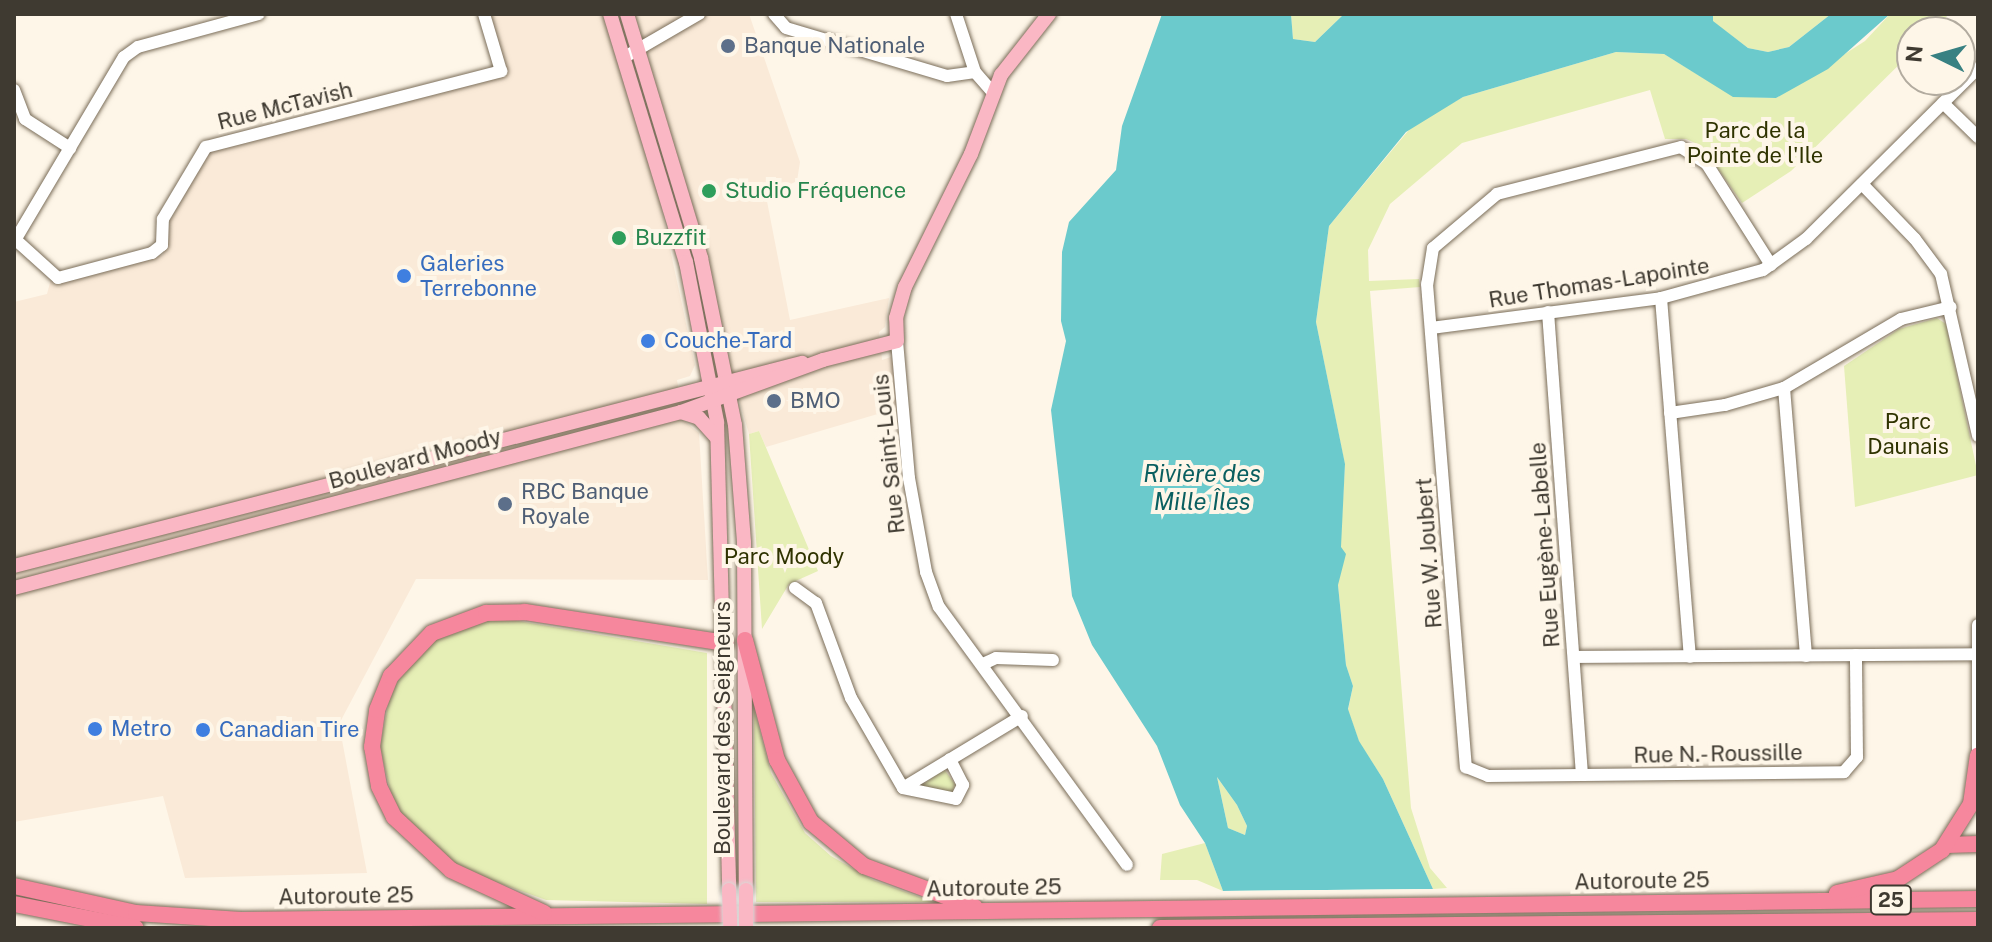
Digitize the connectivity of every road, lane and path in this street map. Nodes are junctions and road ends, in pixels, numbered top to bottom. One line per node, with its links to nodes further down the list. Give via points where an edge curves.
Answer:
1 (259, 14): 9 (street)
2 (484, 14): 20 (street, Rue McTavish, via 501,71 206,147 163,219 162,245 152,253 58,278)
3 (610, 14): 11 (main road, Boulevard des Seigneurs)
4 (627, 14): 10 (main road, Boulevard des Seigneurs)
5 (699, 14): 10 (street)
6 (774, 14): 13 (street, via 786,28 933,72 964,77)
7 (956, 14): 13 (street)
8 (1049, 14): 15 (main road, Rue Saint-Louis, via 1011,58)
9 (243, 16): 18 (street, via 138,47 124,57)
10 (639, 51): 11 (street); 27 (main road, Boulevard des Seigneurs, via 701,258)
11 (623, 58): 29 (main road, Boulevard des Seigneurs, via 684,253)
12 (1978, 68): 16 (street, Rue Thomas-Lapointe)
13 (975, 72): 15 (street)
14 (14, 90): 18 (street, via 25,119)
15 (994, 94): 26 (main road, Rue Saint-Louis, via 971,154 905,287 896,318)
16 (1943, 103): 17 (street); 19 (street, Rue Thomas-Lapointe)
17 (1978, 137)
18 (70, 148): 20 (street)
19 (1862, 184): 21 (street, Rue Thomas-Lapointe); 23 (street, via 1931,258)
20 (15, 242)
21 (1771, 265): 22 (street, Rue Thomas-Lapointe, via 1727,284); 25 (street, Rue W. Joubert, via 1701,157 1683,147 1668,147 1484,201 1429,255)
22 (1661, 298): 24 (street, Rue Thomas-Lapointe); 31 (street)
23 (1951, 307): 28 (street, via 1901,319); 32 (street)
24 (1548, 312): 25 (street, Rue Thomas-Lapointe); 43 (street, Rue Eugène-Labelle)
25 (1431, 328): 50 (street, Rue W. Joubert, via 1465,763)
26 (897, 341): 27 (main road, Boulevard Moody); 46 (street, Rue Saint-Louis, via 908,472 926,572 944,615)
27 (729, 387): 29 (main road, Boulevard Moody); 38 (main road, Boulevard des Seigneurs, via 742,492)
28 (1784, 388): 31 (street); 42 (street)
29 (713, 392): 30 (main road, Boulevard Moody); 33 (main road, Boulevard des Seigneurs); 34 (main road, Boulevard Moody)
30 (681, 412): 33 (main road, via 702,420); 35 (main road, Boulevard Moody)
31 (1670, 413): 44 (street)
32 (1978, 436)
33 (716, 437): 39 (main road, Boulevard des Seigneurs)
34 (14, 566)
35 (14, 588)
36 (795, 588): 52 (street, via 816,603 851,698)
37 (1978, 625): 40 (street)
38 (745, 640): 60 (highway, via 780,769 820,832 874,871); 67 (main road, Boulevard des Seigneurs, bridge)
39 (726, 643): 61 (highway, via 525,612 486,613 432,633 391,676 377,710 372,747 379,786 394,817 419,845 460,876); 66 (main road, Boulevard des Seigneurs, bridge)
40 (1978, 654): 41 (street); 48 (street)
41 (1856, 655): 42 (street); 51 (street, Rue N.- Roussille, via 1857,757 1846,771)
42 (1806, 656): 44 (street)
43 (1574, 657): 44 (street); 51 (street, Rue Eugène-Labelle)
44 (1690, 657)
45 (1053, 660): 46 (street, via 996,658)
46 (983, 664): 47 (street, Rue Saint-Louis)
47 (1022, 716): 49 (street); 55 (street, Rue Saint-Louis)
48 (1978, 755): 54 (highway, via 1973,799)
49 (950, 759): 52 (street); 52 (street, via 963,785 956,799)
50 (1471, 773): 51 (street, Rue N.- Roussille)
51 (1582, 775)
52 (903, 788)
53 (1978, 844): 54 (highway)
54 (1947, 845): 58 (highway, via 1898,879)
55 (1127, 865)
56 (14, 886): 61 (highway, Autoroute 25 / 25, via 110,909 200,918)
57 (1978, 899): 58 (highway, Autoroute 25 / 25)
58 (1804, 901): 60 (highway, Autoroute 25 / 25)
59 (14, 904): 65 (highway)
60 (984, 910): 61 (highway, Autoroute 25 / 25)
61 (549, 915)
62 (1978, 920): 63 (highway, Autoroute 25 / 25)
63 (1679, 923): 64 (highway, Autoroute 25 / 25); 69 (highway)
64 (1230, 927): 68 (highway, Autoroute 25 / 25)
65 (136, 928)
66 (730, 928)
67 (746, 928)
68 (1160, 928)
69 (1709, 928)

